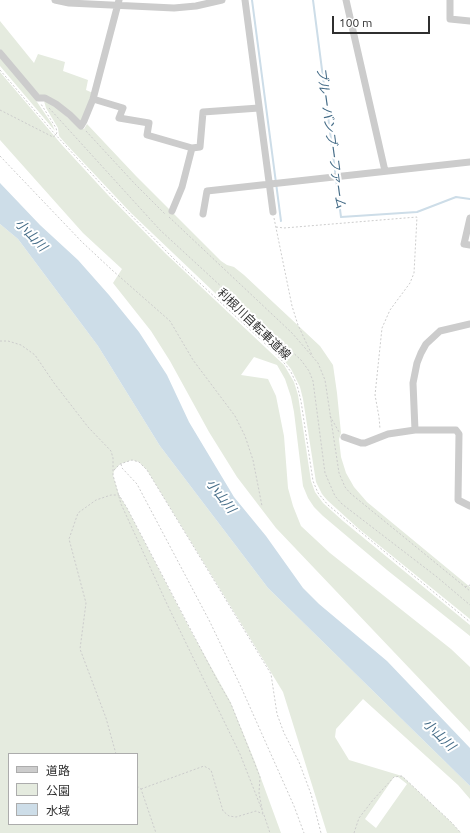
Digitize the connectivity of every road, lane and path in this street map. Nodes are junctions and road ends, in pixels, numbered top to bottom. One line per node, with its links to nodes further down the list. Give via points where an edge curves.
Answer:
1 (55, 0): 6 (street, via 65,3)
2 (222, 0): 6 (street, via 174,8)
3 (245, 0): 13 (street)
4 (346, 0): 20 (street)
5 (450, 0): 7 (street, via 450,19)
6 (118, 3): 11 (street)
7 (470, 22)
8 (0, 53): 10 (street)
9 (0, 70): 16 (path, 利根川自転車道線)
10 (38, 98): 15 (street, via 45,98 56,104); 16 (path, via 56,128)
11 (93, 99): 15 (street); 17 (street, via 123,108 119,118 149,123 147,135)
12 (49, 108): 43 (path, via 160,230 301,360 313,381 325,473 335,496)
13 (259, 108): 17 (street, via 203,112 200,148); 21 (street)
14 (0, 110): 16 (path, via 48,135)
15 (81, 126): 30 (path, via 134,184 292,333)
16 (56, 135): 44 (path, 利根川自転車道線, via 143,228 274,352 291,372 299,393 311,474 323,500)
17 (192, 148): 22 (street, via 182,187)
18 (0, 156): 38 (path, via 82,242 170,321 193,360 235,416 245,436 253,460)
19 (470, 162): 20 (street)
20 (386, 171): 21 (street)
21 (270, 184): 23 (street); 24 (street, via 207,192)
22 (172, 212)
23 (273, 212): 26 (path)
24 (203, 214)
25 (470, 218): 27 (street, via 464,244)
26 (276, 227): 30 (path, via 292,306); 34 (path, via 416,217 414,273 410,283 390,310 382,328 375,395)
27 (470, 246)
28 (470, 324): 32 (street, via 440,331 426,344 421,353 413,383)
29 (0, 341): 36 (path, via 21,345 35,355 88,427 111,451)
30 (312, 356): 31 (path, via 323,373)
31 (329, 414): 33 (path); 41 (path, via 339,473 345,487)
32 (415, 430): 34 (street); 39 (street, via 456,430 459,434 458,500)
33 (344, 437): 34 (street, via 365,443)
34 (381, 437)
35 (120, 464): 36 (path); 51 (path, via 137,484 210,622); 52 (path, via 132,460 139,462 147,470 272,674 277,714 311,794)
36 (114, 471): 37 (path)
37 (118, 495): 45 (path, via 96,500 78,512 69,538 86,603 80,649 106,718); 48 (path, via 167,604 240,754); 48 (path, via 231,704 260,777 259,793)
38 (262, 506)
39 (470, 506)
40 (470, 585): 41 (path)
41 (465, 587): 42 (path)
42 (470, 591)
43 (470, 605)
44 (470, 622)
45 (116, 753)
46 (138, 787): 47 (path)
47 (141, 789): 48 (path, via 204,766 211,770 223,811 229,816 236,817 256,811); 49 (path)
48 (263, 814): 50 (path)
49 (156, 833)
50 (270, 833)
51 (304, 833)
52 (321, 833)
53 (354, 833): 54 (path, via 359,818 373,800 394,777 402,776)
54 (461, 833)

